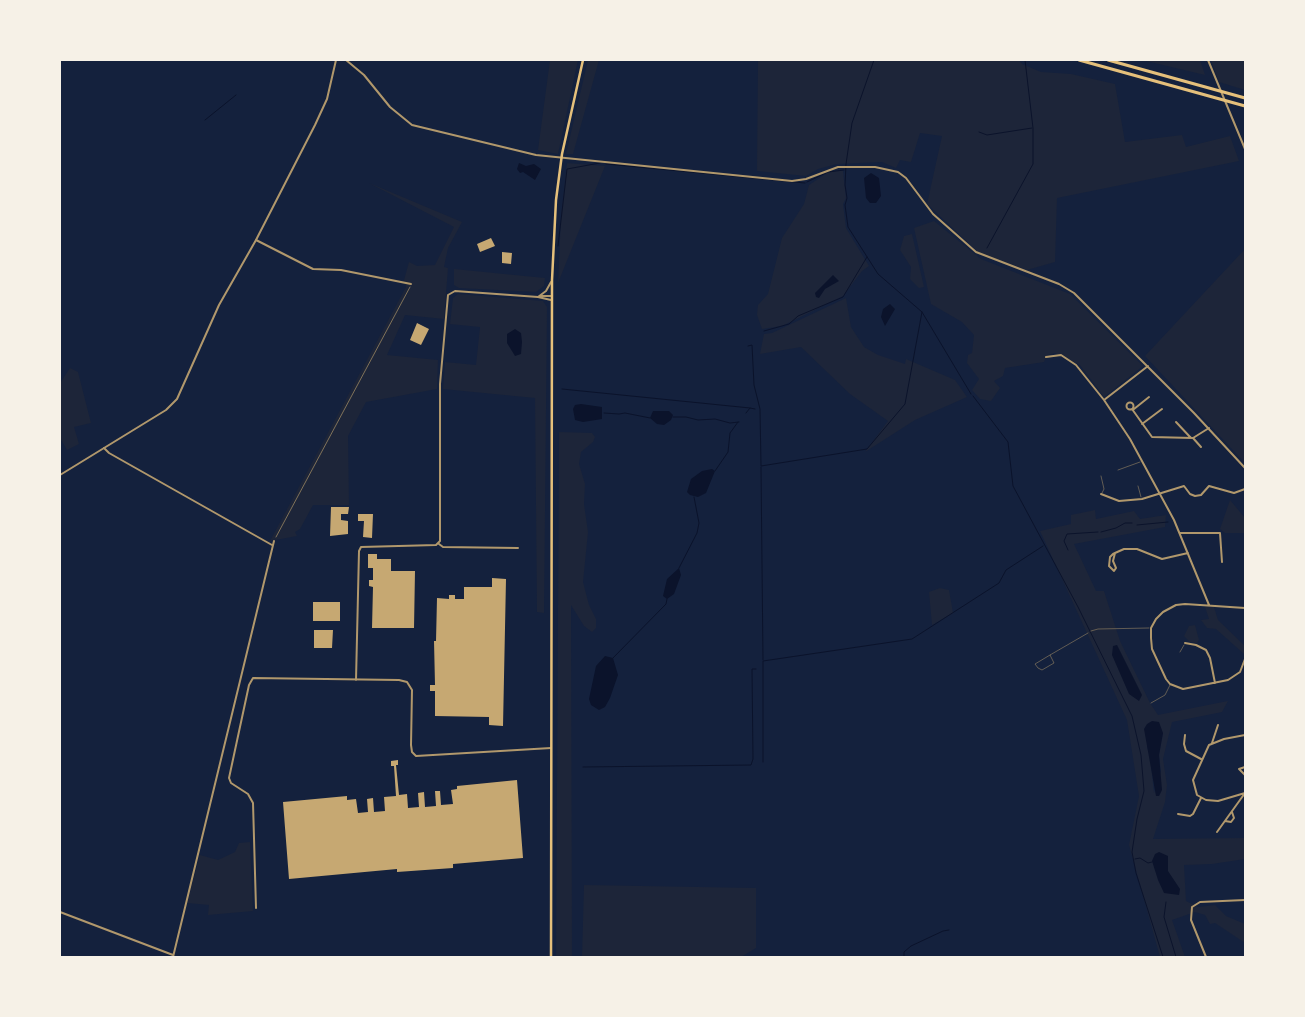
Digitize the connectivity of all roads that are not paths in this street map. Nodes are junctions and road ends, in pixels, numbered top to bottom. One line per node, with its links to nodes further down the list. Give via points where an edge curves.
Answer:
1 (336, 60): 10 (street, via 323,108)
2 (346, 60): 17 (street, via 364,75 390,107 412,125 536,155 792,181 800,181 831,168 888,168 906,178 933,214 976,252 1066,287)
3 (583, 60): 11 (main road, via 562,154)
4 (1080, 60): 8 (highway)
5 (1108, 60): 7 (highway)
6 (1208, 60): 9 (street)
7 (1245, 98)
8 (1245, 106)
9 (1245, 149)
10 (256, 240): 12 (street, via 313,269 341,270); 26 (street, via 219,305 177,400)
11 (552, 280): 13 (main road); 14 (street)
12 (411, 284)
13 (551, 296): 14 (street); 15 (main road)
14 (538, 297): 15 (street); 39 (street, via 455,291 448,295 440,384)
15 (551, 300): 62 (main road)
16 (1046, 357): 19 (street, via 1060,356 1070,360)
17 (1148, 366): 19 (street); 23 (street)
18 (1149, 397): 22 (street, via 1132,409)
19 (1104, 400): 27 (street)
20 (1162, 409): 22 (street)
21 (1176, 422): 24 (street)
22 (1142, 424): 24 (street, via 1152,437)
23 (1209, 428): 24 (street); 28 (street)
24 (1192, 438): 25 (street)
25 (1201, 447)
26 (104, 448): 30 (street); 40 (street)
27 (1143, 461): 29 (lane); 35 (street)
28 (1245, 468)
29 (1118, 470)
30 (60, 475)
31 (1101, 476): 34 (lane, via 1104,489)
32 (1138, 486): 36 (lane)
33 (1245, 489): 35 (street, via 1234,493 1209,486 1201,495 1195,496 1184,486)
34 (1101, 494): 36 (street, via 1119,501)
35 (1160, 494): 36 (street); 37 (street)
36 (1142, 499)
37 (1180, 533): 43 (street); 44 (street, via 1219,532)
38 (274, 541): 40 (street)
39 (438, 544): 41 (street, via 442,547); 54 (street, via 360,547)
40 (272, 545): 75 (street)
41 (518, 548)
42 (1115, 553): 42 (street, via 1108,562 1113,571 1116,568 1113,562); 43 (street, via 1137,549 1162,559)
43 (1188, 553): 45 (street)
44 (1222, 562)
45 (1209, 605): 46 (street); 47 (street, via 1176,605 1163,612)
46 (1245, 608)
47 (1151, 628): 48 (lane, via 1098,629); 56 (street, via 1152,649)
48 (1091, 632)
49 (1088, 633): 52 (lane)
50 (1185, 643): 51 (lane); 55 (street, via 1206,650)
51 (1180, 652)
52 (1050, 655): 52 (lane, via 1054,663 1042,670 1038,668 1036,664)
53 (1245, 659): 55 (street, via 1235,677)
54 (356, 680): 62 (street, via 399,680 409,684 412,690 411,747 416,756); 73 (street, via 256,677 250,682 228,778 252,798)
55 (1215, 683): 56 (street, via 1184,689)
56 (1170, 684): 57 (lane, via 1166,694)
57 (1151, 703)
58 (1218, 725): 61 (street)
59 (1185, 735): 63 (street, via 1186,751)
60 (1245, 735): 61 (street)
61 (1212, 743): 63 (street)
62 (551, 748): 76 (main road)
63 (1201, 759): 67 (street, via 1193,780 1194,790)
64 (1245, 767): 65 (street, via 1239,768)
65 (1245, 775)
66 (1245, 793): 67 (street, via 1218,801); 68 (street)
67 (1201, 798): 69 (street, via 1193,814)
68 (1231, 812): 70 (street); 70 (street, via 1234,818 1231,822)
69 (1178, 814)
70 (1225, 821): 71 (street)
71 (1217, 832)
72 (1245, 900): 77 (street, via 1200,902 1192,908 1191,920)
73 (256, 908)
74 (60, 912): 75 (street)
75 (173, 956)
76 (551, 957)
77 (1206, 957)

